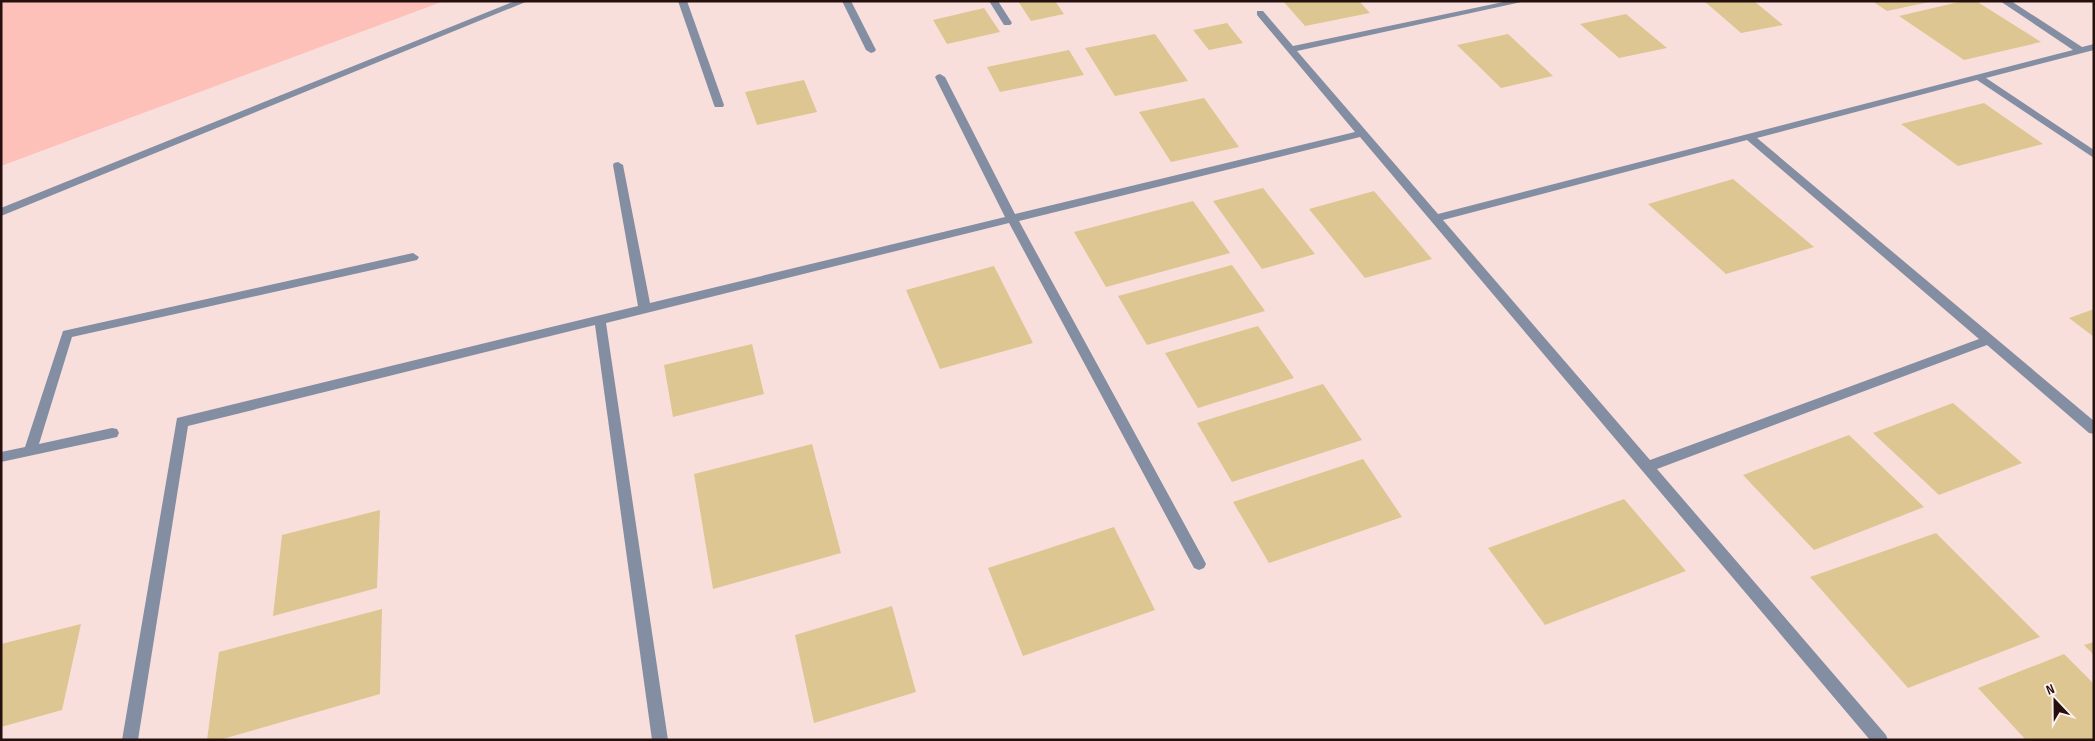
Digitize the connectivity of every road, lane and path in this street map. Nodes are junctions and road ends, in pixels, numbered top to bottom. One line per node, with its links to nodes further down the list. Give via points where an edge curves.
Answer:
1 (524, 1): 20 (street)
2 (682, 1): 15 (street)
3 (846, 1): 11 (street)
4 (993, 1): 8 (street)
5 (1522, 1): 10 (street)
6 (2004, 1): 12 (street)
7 (1260, 13): 10 (street)
8 (1007, 23)
9 (2094, 47): 12 (street)
10 (1291, 49): 16 (street)
11 (871, 50)
12 (2080, 50): 14 (street)
13 (940, 77): 22 (street)
14 (1978, 77): 17 (street); 18 (street)
15 (719, 105)
16 (1363, 134): 21 (street); 22 (street)
17 (1748, 136): 21 (street); 26 (street)
18 (2094, 155)
19 (618, 165): 24 (street)
20 (1, 212)
21 (1435, 218): 31 (street)
22 (1012, 219): 24 (street); 32 (street)
23 (414, 257): 29 (street, via 68,334)
24 (645, 309): 25 (street)
25 (600, 320): 33 (street, via 182,422); 34 (street)
26 (1988, 340): 27 (street); 31 (street)
27 (2094, 429)
28 (112, 433): 29 (street)
29 (30, 451): 30 (street)
30 (1, 457)
31 (1647, 467): 35 (street)
32 (1199, 564)
33 (130, 740)
34 (660, 740)
35 (1880, 740)

